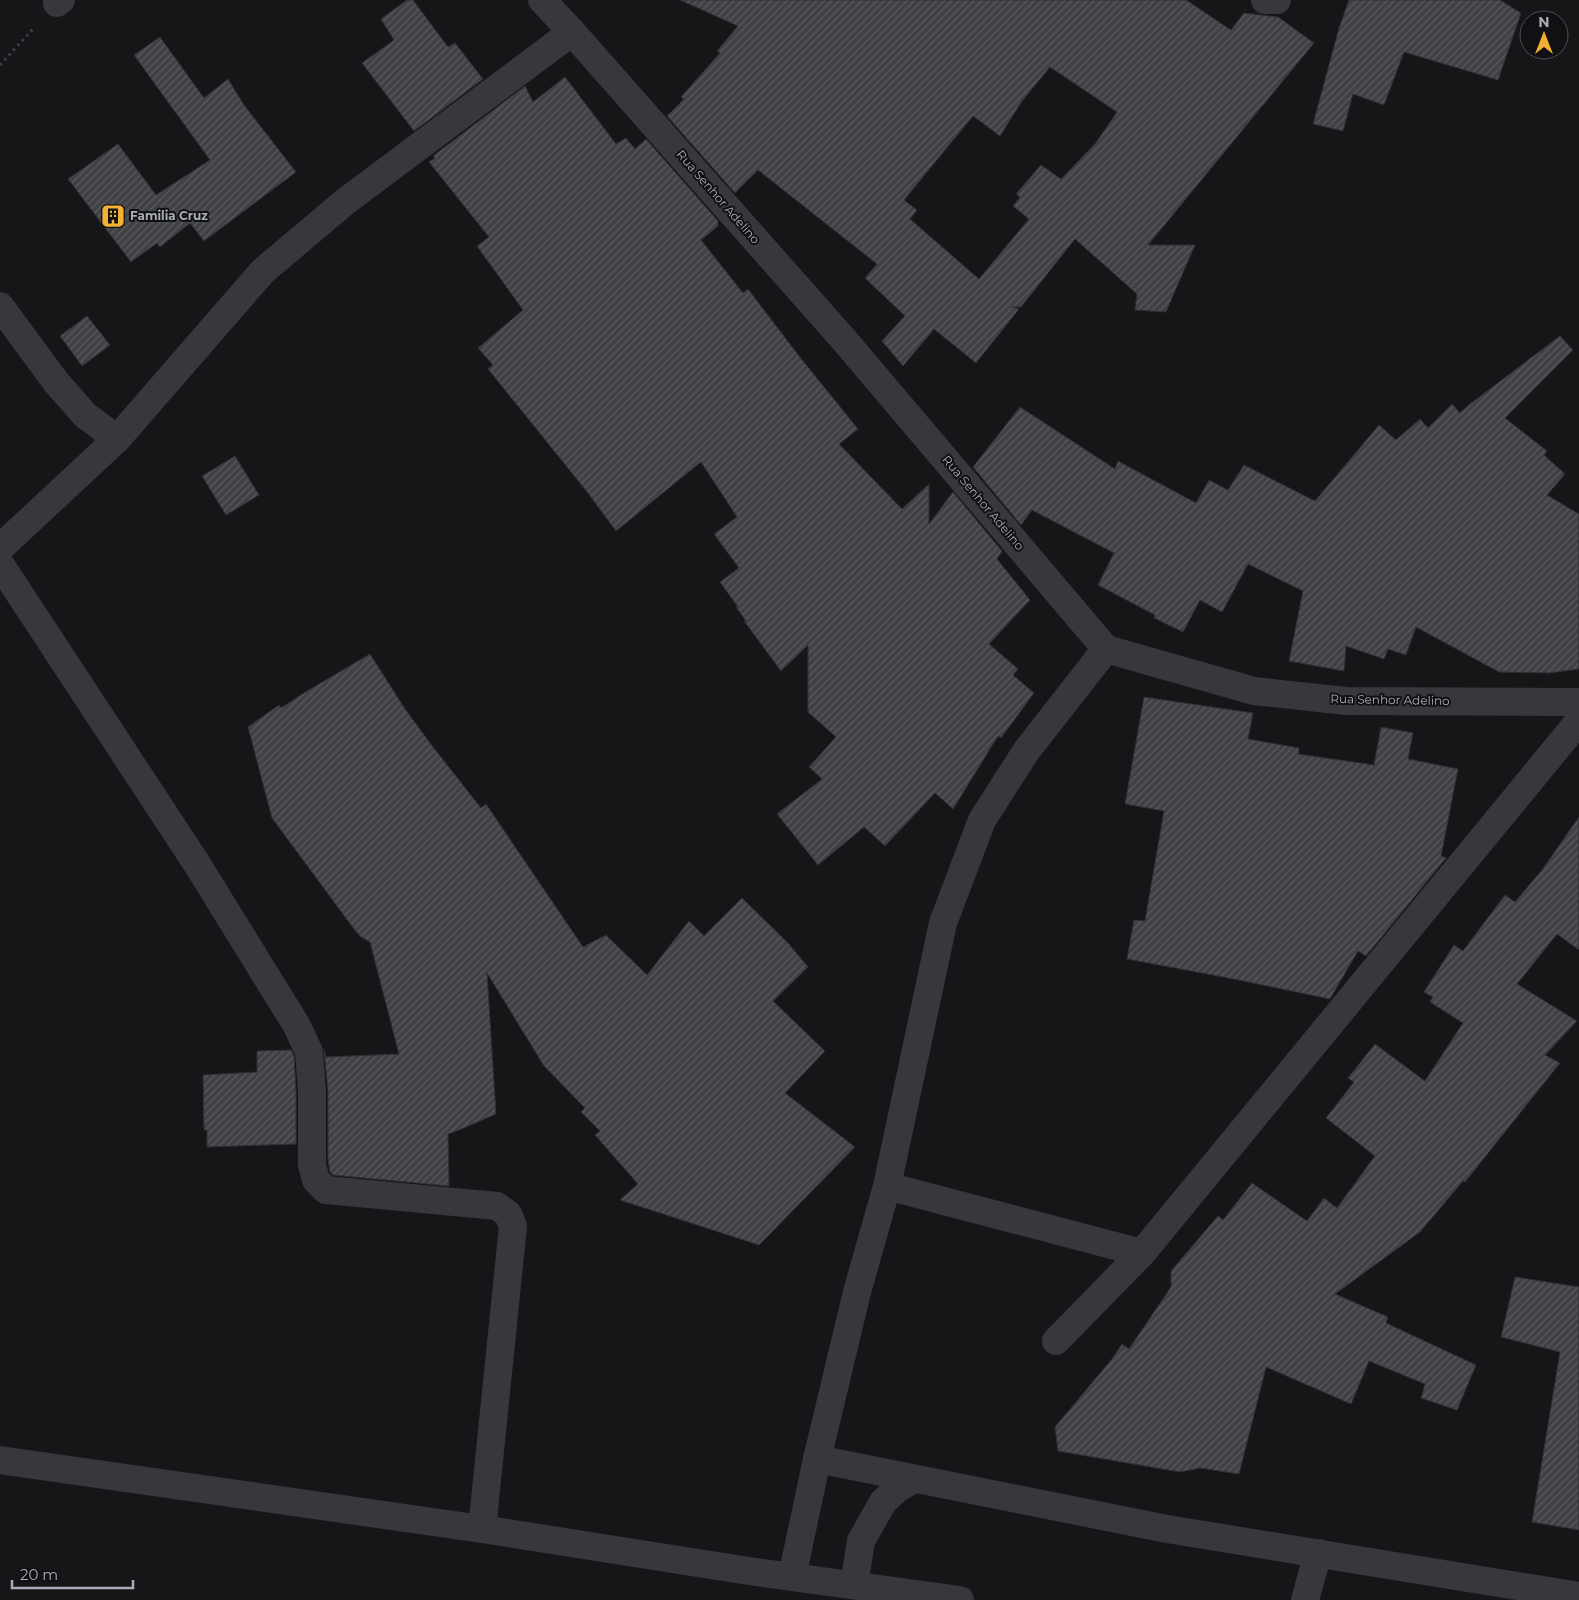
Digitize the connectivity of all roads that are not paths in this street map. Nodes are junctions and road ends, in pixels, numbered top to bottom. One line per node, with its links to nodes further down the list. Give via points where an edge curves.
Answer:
1 (1265, 0): 2 (street)
2 (1277, 0)
3 (546, 2): 4 (street, Rua Senhor Adelino)
4 (572, 32): 6 (street, via 346,201 263,271); 9 (street, Rua Senhor Adelino, via 845,341)
5 (0, 306): 6 (street, via 56,382 85,415)
6 (117, 439): 7 (street)
7 (0, 548)
8 (0, 564): 18 (street, via 186,847 297,1026 309,1052 312,1165 316,1180 326,1190 497,1206 508,1214 513,1226)
9 (1106, 649): 10 (street, Rua Senhor Adelino, via 1254,691 1346,701); 12 (street, via 1027,750 982,820 943,922)
10 (1579, 702)
11 (1579, 721): 13 (street)
12 (887, 1186): 13 (street); 15 (street)
13 (1142, 1253): 14 (street)
14 (1056, 1341)
15 (817, 1459): 17 (street); 20 (street)
16 (0, 1460): 18 (street)
17 (914, 1479): 19 (street, via 1167,1529); 21 (street, via 883,1502 861,1541)
18 (482, 1529): 20 (street)
19 (1318, 1553): 23 (street); 25 (street)
20 (792, 1577): 21 (street)
21 (854, 1585): 22 (street)
22 (916, 1596): 24 (street)
23 (1579, 1596)
24 (960, 1600)
25 (1305, 1600)

